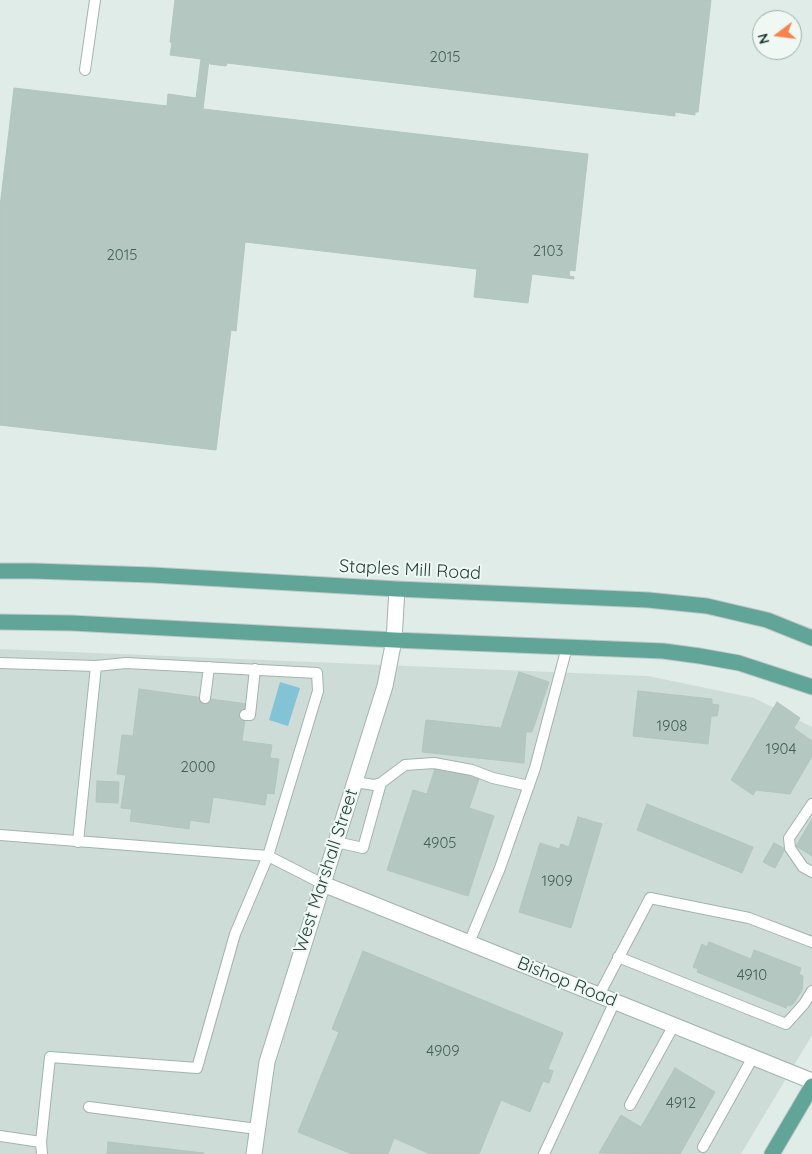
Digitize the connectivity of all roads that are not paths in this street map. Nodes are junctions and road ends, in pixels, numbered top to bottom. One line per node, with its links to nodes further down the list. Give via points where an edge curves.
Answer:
1 (95, 0): 2 (lane)
2 (85, 70)
3 (0, 572): 4 (main road, Staples Mill Road, via 152,575)
4 (397, 589): 6 (main road, Staples Mill Road, via 676,602 767,620); 7 (street, West Marshall Street)
5 (0, 622): 7 (main road)
6 (812, 638)
7 (394, 640): 8 (main road); 16 (street, West Marshall Street, via 385,686)
8 (567, 647): 13 (main road, via 700,656 739,663); 18 (lane)
9 (0, 663): 10 (lane)
10 (96, 666): 11 (lane, via 126,663); 21 (lane)
11 (209, 667): 12 (lane); 14 (lane)
12 (255, 669): 15 (lane, via 250,715); 23 (lane, via 317,673 318,691)
13 (812, 687)
14 (206, 698)
15 (245, 715)
16 (355, 782): 17 (lane); 22 (street, West Marshall Street)
17 (381, 783): 18 (lane, via 405,766 434,763); 22 (lane, via 363,848)
18 (528, 786): 27 (lane, via 500,868)
19 (812, 804): 24 (lane, via 789,838 790,848 803,867)
20 (0, 835): 21 (lane)
21 (78, 842): 23 (lane)
22 (336, 842): 25 (street, West Marshall Street)
23 (268, 856): 25 (lane); 40 (lane, via 235,934 197,1068 50,1057)
24 (812, 872)
25 (323, 884): 27 (street, Bishop Road); 38 (street, West Marshall Street, via 267,1062)
26 (812, 942): 28 (lane, via 749,918 650,898)
27 (469, 943): 30 (street, Bishop Road)
28 (618, 957): 29 (lane, via 786,1024); 30 (lane)
29 (812, 990)
30 (598, 995): 31 (street, Bishop Road)
31 (614, 1001): 32 (street, Bishop Road); 44 (lane)
32 (674, 1025): 33 (street, Bishop Road); 36 (lane)
33 (753, 1057): 34 (street, Bishop Road); 41 (lane)
34 (812, 1081)
35 (812, 1086): 45 (main road)
36 (630, 1105)
37 (89, 1107): 38 (lane)
38 (257, 1129): 43 (street, West Marshall Street)
39 (0, 1136): 40 (lane)
40 (40, 1142): 42 (lane)
41 (703, 1148)
42 (42, 1154)
43 (254, 1154)
44 (544, 1154)
45 (772, 1154)

